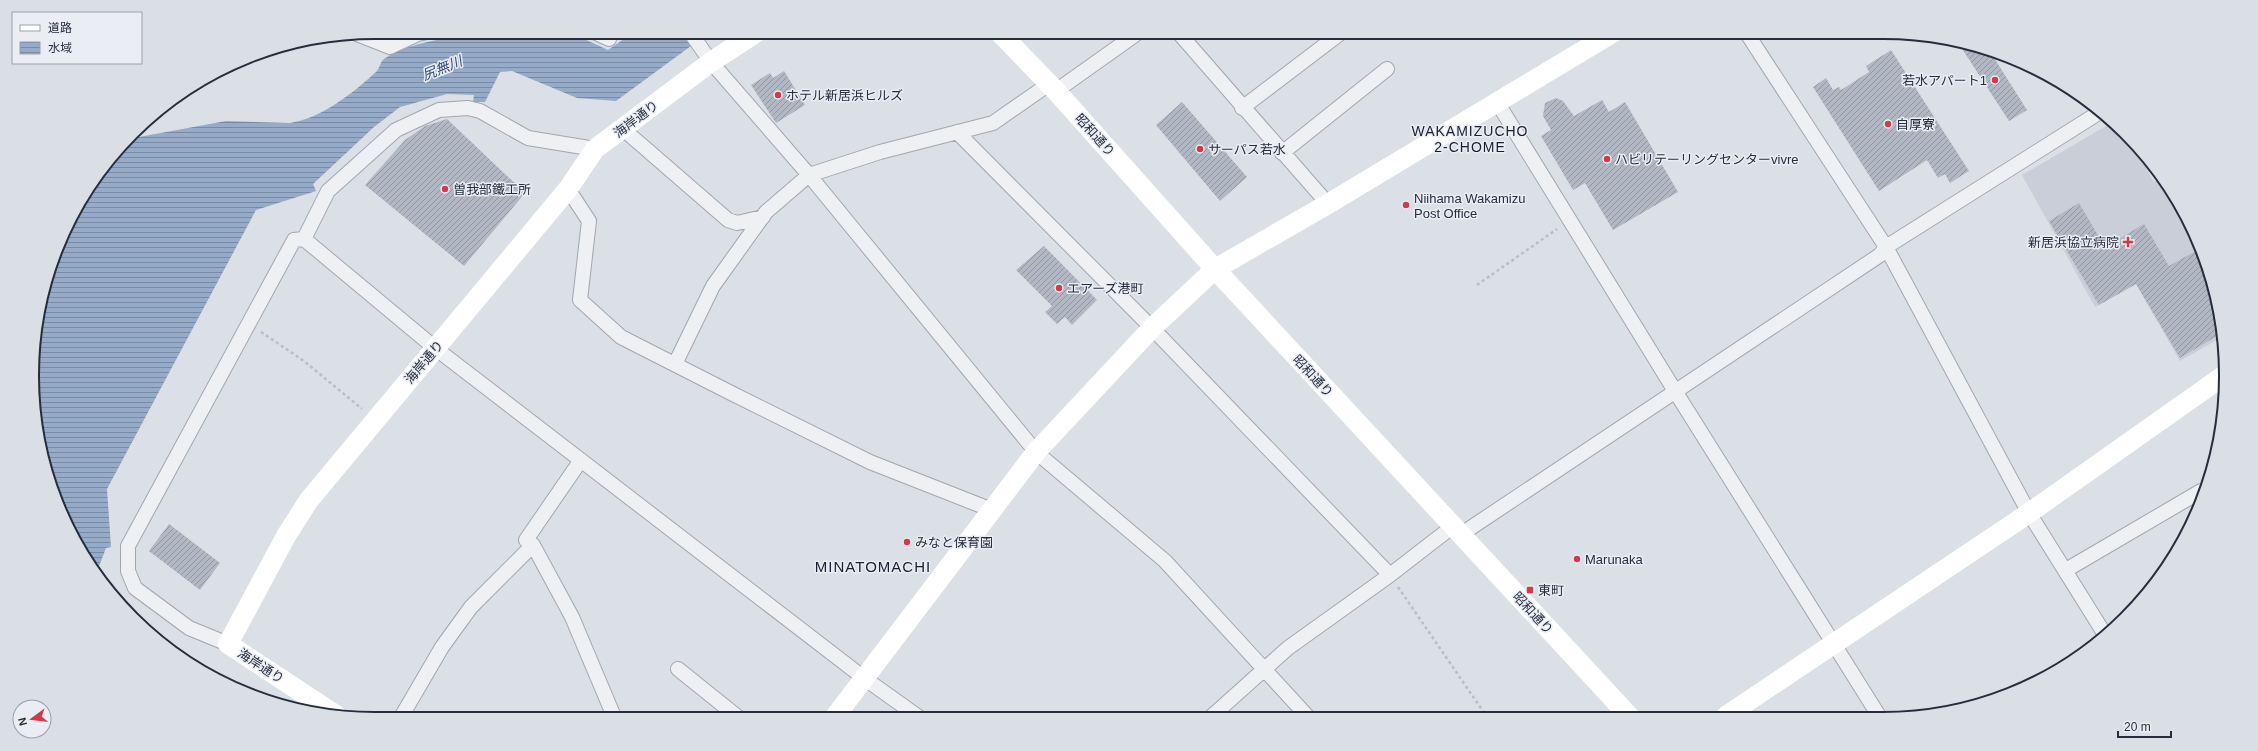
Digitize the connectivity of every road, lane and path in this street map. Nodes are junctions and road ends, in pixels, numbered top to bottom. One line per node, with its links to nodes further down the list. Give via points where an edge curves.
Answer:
1 (370, 39): 2 (street, via 390,47)
2 (407, 39)
3 (695, 39): 11 (street)
4 (746, 39): 11 (street, 海岸通り)
5 (1006, 39): 13 (street, 昭和通り)
6 (1128, 39): 13 (street)
7 (1184, 39): 15 (street)
8 (1333, 39): 15 (street)
9 (1602, 39): 14 (street)
10 (1751, 39): 27 (street)
11 (711, 62): 17 (street, 海岸通り); 21 (street)
12 (1387, 69): 20 (street)
13 (1052, 88): 18 (street, via 993,123); 28 (street, 昭和通り)
14 (1497, 102): 23 (street); 25 (street)
15 (1242, 108): 20 (street)
16 (2095, 115): 27 (street)
17 (623, 129): 19 (street, 海岸通り); 24 (street, via 728,220 737,223)
18 (957, 132): 21 (street, via 880,152); 31 (street)
19 (596, 150): 22 (street, 海岸通り); 26 (street, via 528,138 480,111 468,108 439,110 396,130 328,191)
20 (1282, 153): 23 (street)
21 (809, 175): 24 (street); 37 (street)
22 (568, 190): 32 (street, 海岸通り); 33 (street, via 589,221 580,300 621,337)
23 (1328, 204): 28 (street)
24 (763, 217): 33 (street, via 713,286)
25 (1570, 219): 29 (path); 35 (street)
26 (304, 238): 30 (street, via 294,240); 32 (street)
27 (1886, 248): 35 (street, via 1880,255); 41 (street)
28 (1215, 269): 31 (street); 42 (street, 昭和通り)
29 (1477, 285)
30 (248, 322): 36 (path, via 304,361); 48 (street, via 128,546 128,571 135,588 189,628)
31 (1152, 328): 37 (street); 45 (street)
32 (435, 348): 36 (street, 海岸通り); 38 (street)
33 (675, 364): 40 (street, via 870,462)
34 (2219, 379): 41 (street)
35 (1675, 391): 42 (street); 47 (street)
36 (376, 420): 48 (street, 海岸通り, via 309,500 286,536)
37 (1036, 452): 40 (street); 50 (street, via 1165,561)
38 (581, 460): 43 (street, via 526,540); 51 (street)
39 (2197, 493): 44 (street)
40 (992, 510): 51 (street)
41 (2029, 514): 44 (street); 47 (street)
42 (1456, 531): 45 (street); 61 (street, 昭和通り)
43 (533, 545): 53 (street, via 471,606 442,647); 54 (street, via 572,617)
44 (2066, 570): 46 (street)
45 (1390, 575): 50 (street, via 1288,648); 60 (path)
46 (2102, 630)
47 (1834, 643): 62 (street); 63 (street)
48 (228, 644): 52 (street, 海岸通り)
49 (678, 669): 55 (street)
50 (1264, 669): 58 (street); 59 (street)
51 (864, 678): 56 (street); 57 (street)
52 (326, 708)
53 (404, 712)
54 (612, 712)
55 (732, 712)
56 (838, 712)
57 (912, 712)
58 (1217, 712)
59 (1303, 712)
60 (1484, 712)
61 (1625, 712)
62 (1732, 712)
63 (1877, 712)

